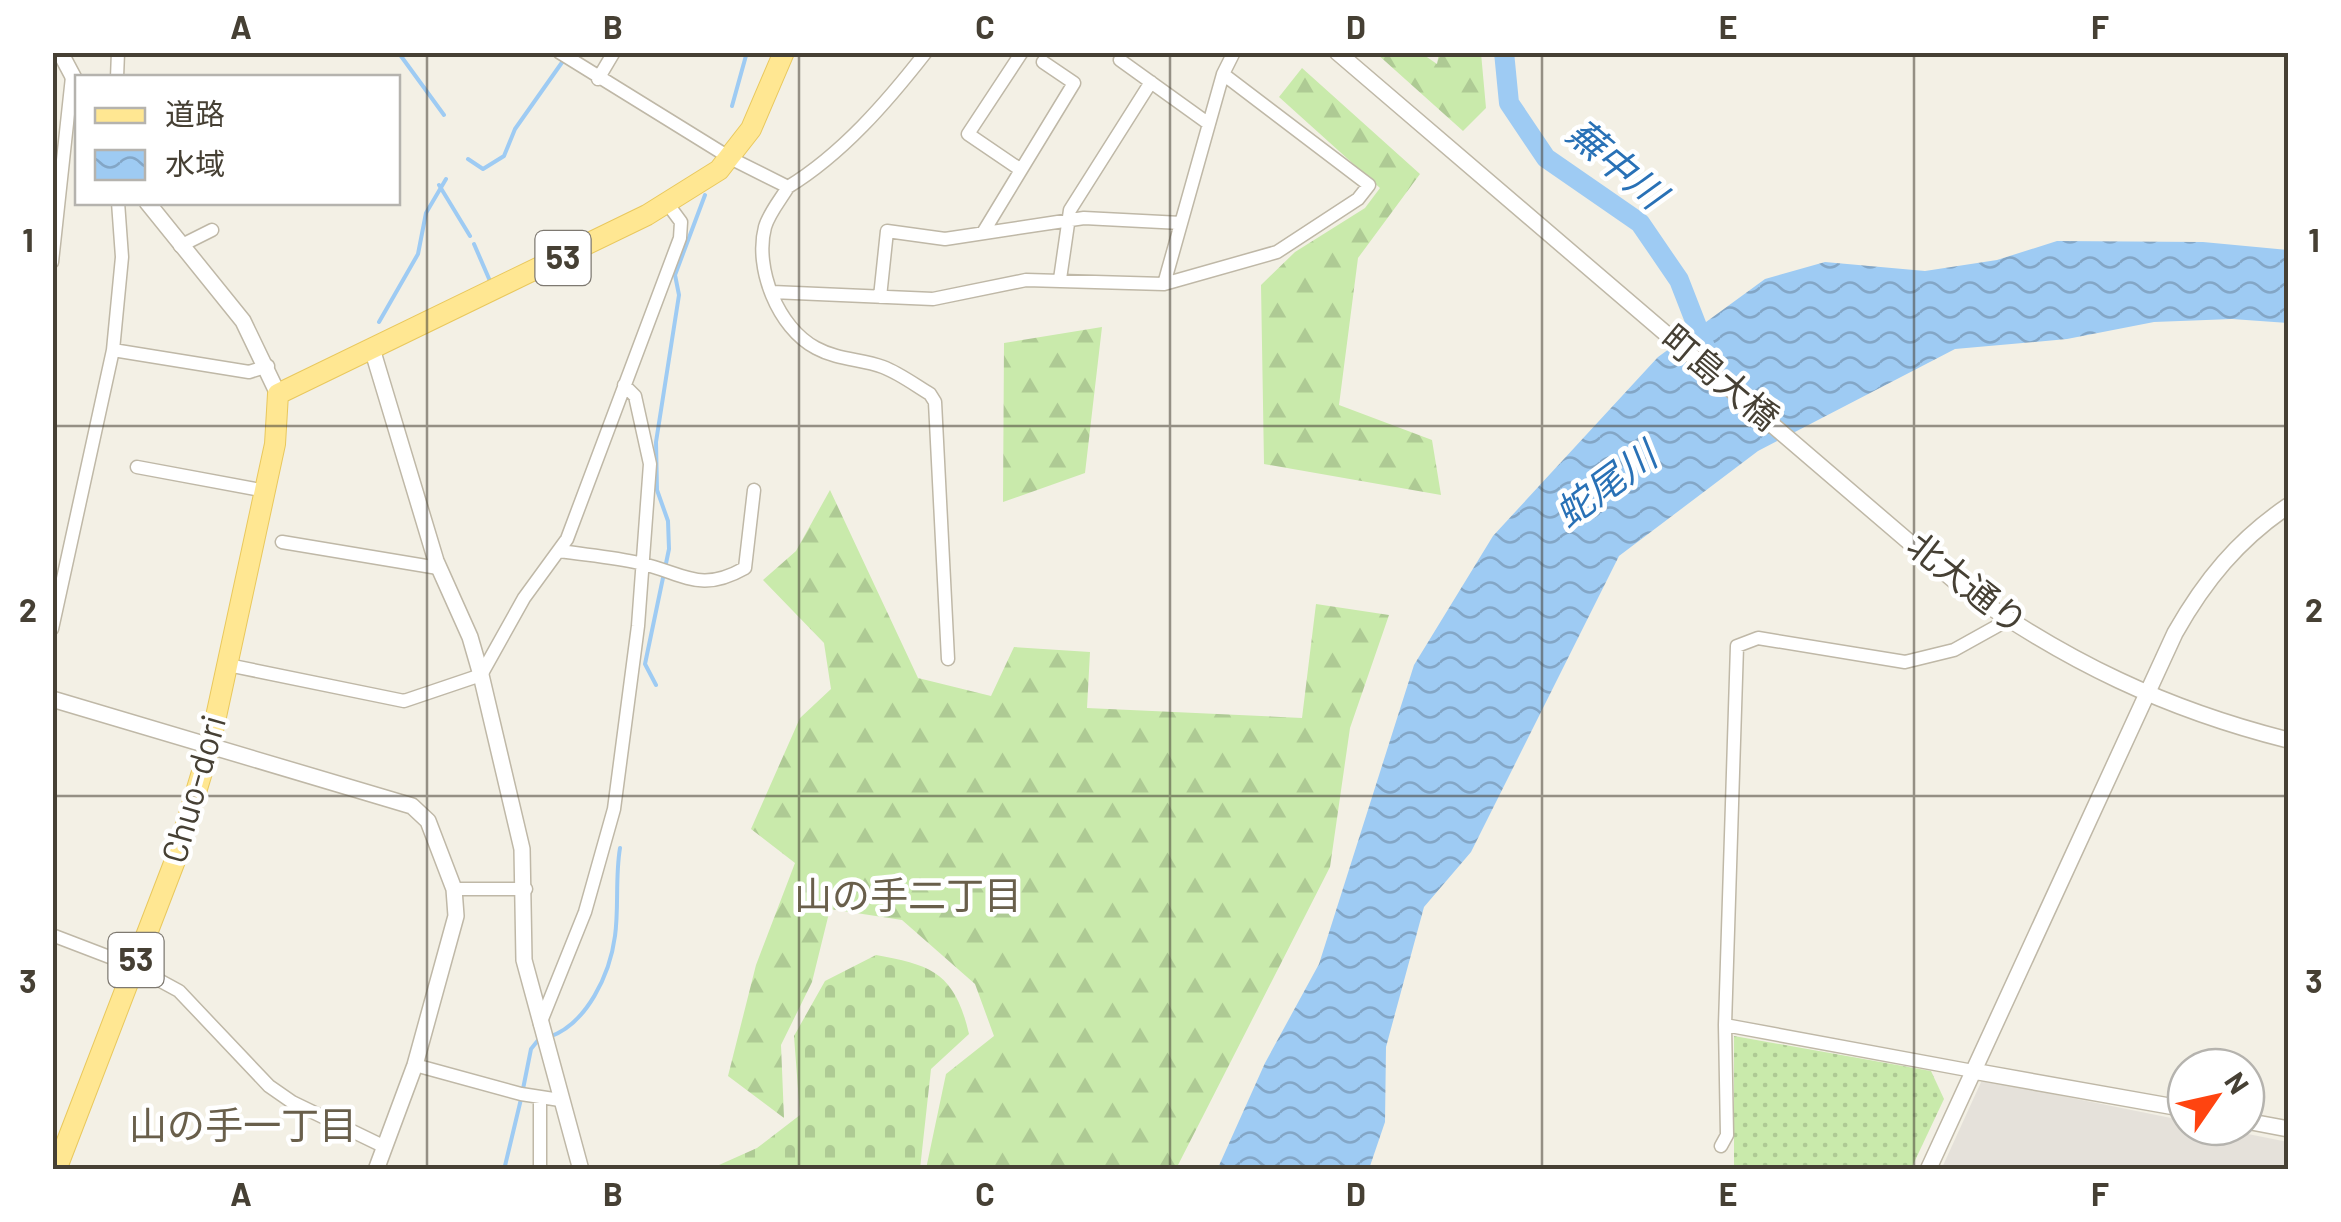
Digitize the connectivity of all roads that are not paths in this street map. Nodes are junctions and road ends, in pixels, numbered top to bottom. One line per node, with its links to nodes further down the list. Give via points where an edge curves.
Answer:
1 (60, 52): 13 (street)
2 (559, 52): 12 (street)
3 (614, 52): 12 (street)
4 (784, 52): 16 (main road, 53)
5 (926, 52): 18 (street, via 846,140)
6 (1024, 52): 9 (street); 17 (street, via 968,134)
7 (1234, 52): 11 (street)
8 (1338, 52): 37 (street, 町島大橋)
9 (1046, 57): 17 (street, via 1074,83)
10 (1120, 60): 14 (street)
11 (1223, 74): 15 (street); 29 (street, via 1369,185 1277,252)
12 (598, 78): 16 (street)
13 (75, 82): 27 (street)
14 (1151, 82): 15 (street); 22 (street)
15 (1208, 124): 23 (street)
16 (732, 159): 18 (street); 19 (main road, 53)
17 (1021, 170): 25 (street)
18 (788, 186): 30 (street, via 766,224 761,260)
19 (668, 203): 33 (main road, 53); 35 (street, via 682,222 680,238)
20 (118, 205): 32 (street, via 122,257)
21 (149, 205): 26 (street)
22 (1068, 219): 23 (street); 25 (street); 28 (street)
23 (1181, 223): 29 (street)
24 (212, 230): 26 (street)
25 (984, 231): 31 (street, via 945,240 888,230)
26 (180, 246): 34 (street, via 236,311)
27 (52, 262)
28 (1060, 279): 29 (street); 31 (street, via 986,285 951,297)
29 (1164, 284)
30 (772, 292): 31 (street); 48 (street, via 796,334 814,347 882,366 935,402)
31 (880, 297)
32 (112, 350): 34 (street, via 249,372); 47 (street)
33 (374, 352): 36 (main road, 53); 45 (street)
34 (268, 366): 36 (street)
35 (624, 385): 43 (street); 44 (street, via 635,396 650,464)
36 (278, 394): 40 (main road, Chuo-dori / 53)
37 (1805, 451): 46 (street, 北大通り)
38 (137, 467): 40 (street)
39 (754, 490): 44 (street, via 745,568 722,581 696,582)
40 (266, 491): 49 (main road, Chuo-dori / 53)
41 (2288, 506): 51 (street, via 2209,577)
42 (282, 542): 45 (street)
43 (560, 551): 44 (street); 50 (street, via 524,598)
44 (641, 564): 59 (street, via 614,810 585,912)
45 (438, 568): 50 (street)
46 (2008, 620): 51 (street, 北大通り); 60 (street, via 1954,650 1904,662 1758,638 1737,646)
47 (52, 630)
48 (948, 659)
49 (228, 664): 50 (street, via 404,701); 54 (main road, Chuo-dori / 53)
50 (481, 675): 56 (street)
51 (2144, 693): 53 (street, 北大通り); 62 (street)
52 (52, 699): 54 (street)
53 (2288, 740)
54 (209, 749): 55 (street, via 412,806 428,820); 58 (main road, Chuo-dori / 53)
55 (454, 889): 56 (street); 61 (street, via 451,943)
56 (526, 889): 59 (street, via 524,960)
57 (52, 935): 58 (street)
58 (134, 966): 67 (street, via 197,1007 269,1086); 68 (main road, Chuo-dori / 53)
59 (539, 1026): 64 (street)
60 (1725, 1026): 62 (street); 66 (street, via 1727,1135)
61 (415, 1064): 63 (street); 67 (street)
62 (1973, 1070): 65 (street); 72 (street)
63 (540, 1098): 64 (street); 70 (street)
64 (560, 1100): 71 (street)
65 (2166, 1106)
66 (1721, 1146)
67 (385, 1147): 69 (street)
68 (56, 1170)
69 (376, 1170)
70 (540, 1170)
71 (581, 1170)
72 (1928, 1170)

